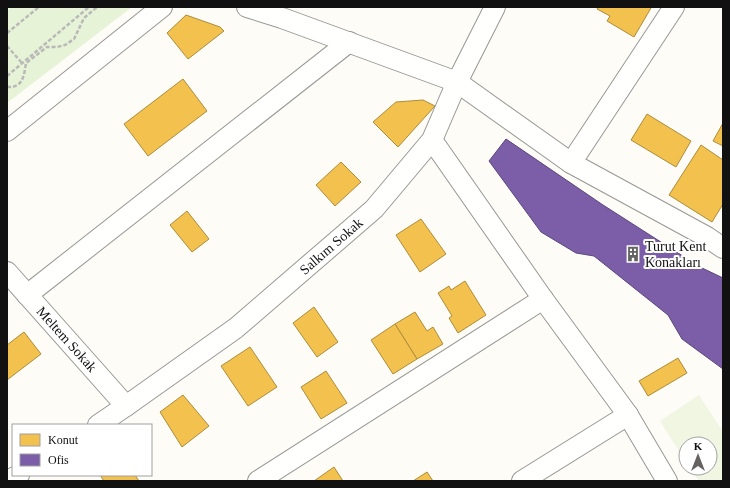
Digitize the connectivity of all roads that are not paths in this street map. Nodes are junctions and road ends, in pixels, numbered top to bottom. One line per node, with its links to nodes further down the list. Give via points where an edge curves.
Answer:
1 (162, 7): 8 (street)
2 (247, 7): 5 (street)
3 (495, 7): 7 (street, Salkım Sokak)
4 (674, 7): 10 (street)
5 (285, 13): 6 (street)
6 (349, 42): 7 (street); 13 (street)
7 (457, 82): 9 (street, Salkım Sokak); 10 (street)
8 (7, 131)
9 (432, 140): 14 (street); 15 (street, Salkım Sokak, via 374,209 236,328)
10 (571, 163): 11 (street)
11 (723, 248)
12 (7, 272): 13 (street, Meltem Sokak)
13 (27, 295): 15 (street, Meltem Sokak)
14 (543, 299): 16 (street); 20 (street)
15 (126, 406): 17 (street, Salkım Sokak)
16 (628, 415): 21 (street); 22 (street)
17 (99, 424)
18 (17, 476): 19 (street)
19 (7, 481)
20 (258, 481)
21 (522, 481)
22 (667, 481)

